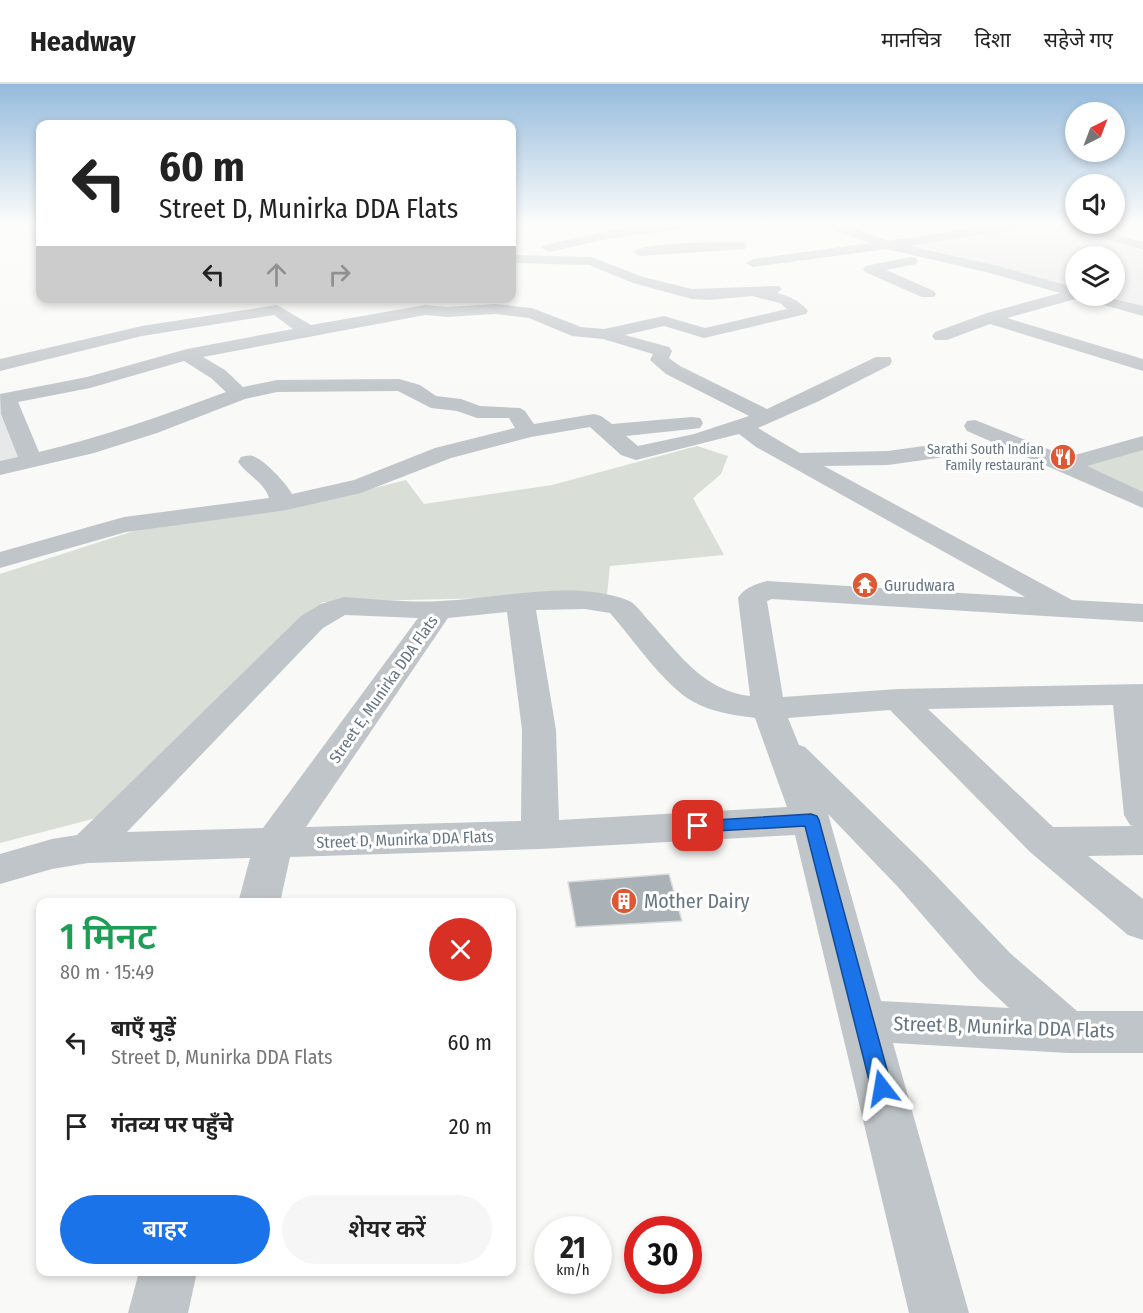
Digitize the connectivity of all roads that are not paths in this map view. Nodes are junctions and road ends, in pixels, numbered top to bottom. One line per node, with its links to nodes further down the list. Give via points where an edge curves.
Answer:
1 (639, 280): 6 (street, via 693,294 749,290)
2 (768, 280): 6 (street)
3 (898, 280): 7 (street)
4 (1032, 280): 5 (street)
5 (1065, 290)
6 (780, 294): 16 (street, via 800,311 702,333 664,321)
7 (928, 294)
8 (1065, 296): 14 (street)
9 (1143, 297): 10 (street)
10 (1125, 301)
11 (424, 304): 15 (street); 16 (street, via 447,312 525,312 575,331)
12 (1124, 306): 13 (street)
13 (1143, 312)
14 (991, 319): 17 (street); 21 (street)
15 (308, 331): 18 (street); 20 (street, via 277,310 142,331)
16 (604, 334): 23 (street, via 663,351 659,360 673,370)
17 (941, 336)
18 (187, 355): 22 (street); 30 (street, via 90,382 7,398)
19 (883, 361): 23 (street)
20 (0, 365)
21 (1143, 365)
22 (239, 393): 26 (street, via 277,386 399,385 413,389 433,403 461,405 477,412 515,413); 30 (street, via 135,432)
23 (765, 416): 24 (street)
24 (734, 423): 26 (street, via 608,431 597,420 589,419); 29 (street)
25 (975, 426): 32 (street)
26 (530, 431): 35 (street, via 443,453 361,486)
27 (1143, 443): 32 (street)
28 (938, 451): 29 (street, via 888,458)
29 (797, 459): 39 (street)
30 (32, 461): 33 (street)
31 (249, 462): 35 (street, via 278,489)
32 (1066, 465): 34 (street)
33 (0, 468)
34 (1143, 501)
35 (282, 504): 36 (street, via 124,525)
36 (0, 560)
37 (520, 604): 38 (street, Street E, Munirka DDA Flats); 43 (street, Street E, Munirka DDA Flats, via 611,602 702,693); 46 (street, via 539,730)
38 (439, 610): 49 (street, Street E, Munirka DDA Flats); 50 (street, via 344,606 324,613)
39 (1069, 610): 40 (street); 43 (street, via 767,590 752,598)
40 (1143, 613)
41 (1136, 694): 42 (street, Street E, Munirka DDA Flats); 44 (street)
42 (898, 699): 43 (street, Street E, Munirka DDA Flats); 48 (street)
43 (776, 727): 45 (street); 55 (street, via 994,966)
44 (1143, 815)
45 (811, 820): 46 (street, Street D, Munirka DDA Flats); 54 (street)
46 (540, 836): 49 (street, Street D, Munirka DDA Flats)
47 (1143, 840): 48 (street)
48 (1044, 842): 53 (street)
49 (274, 843): 50 (street, Street D, Munirka DDA Flats); 52 (street, Street E, Munirka DDA Flats)
50 (88, 848): 51 (street, Street D, Munirka DDA Flats)
51 (0, 869)
52 (260, 898)
53 (1143, 923)
54 (864, 1021): 55 (street, Street B, Munirka DDA Flats); 59 (street)
55 (1068, 1032): 56 (street, Street B, Munirka DDA Flats)
56 (1143, 1032)
57 (167, 1276): 58 (street)
58 (158, 1313)
59 (939, 1313)

